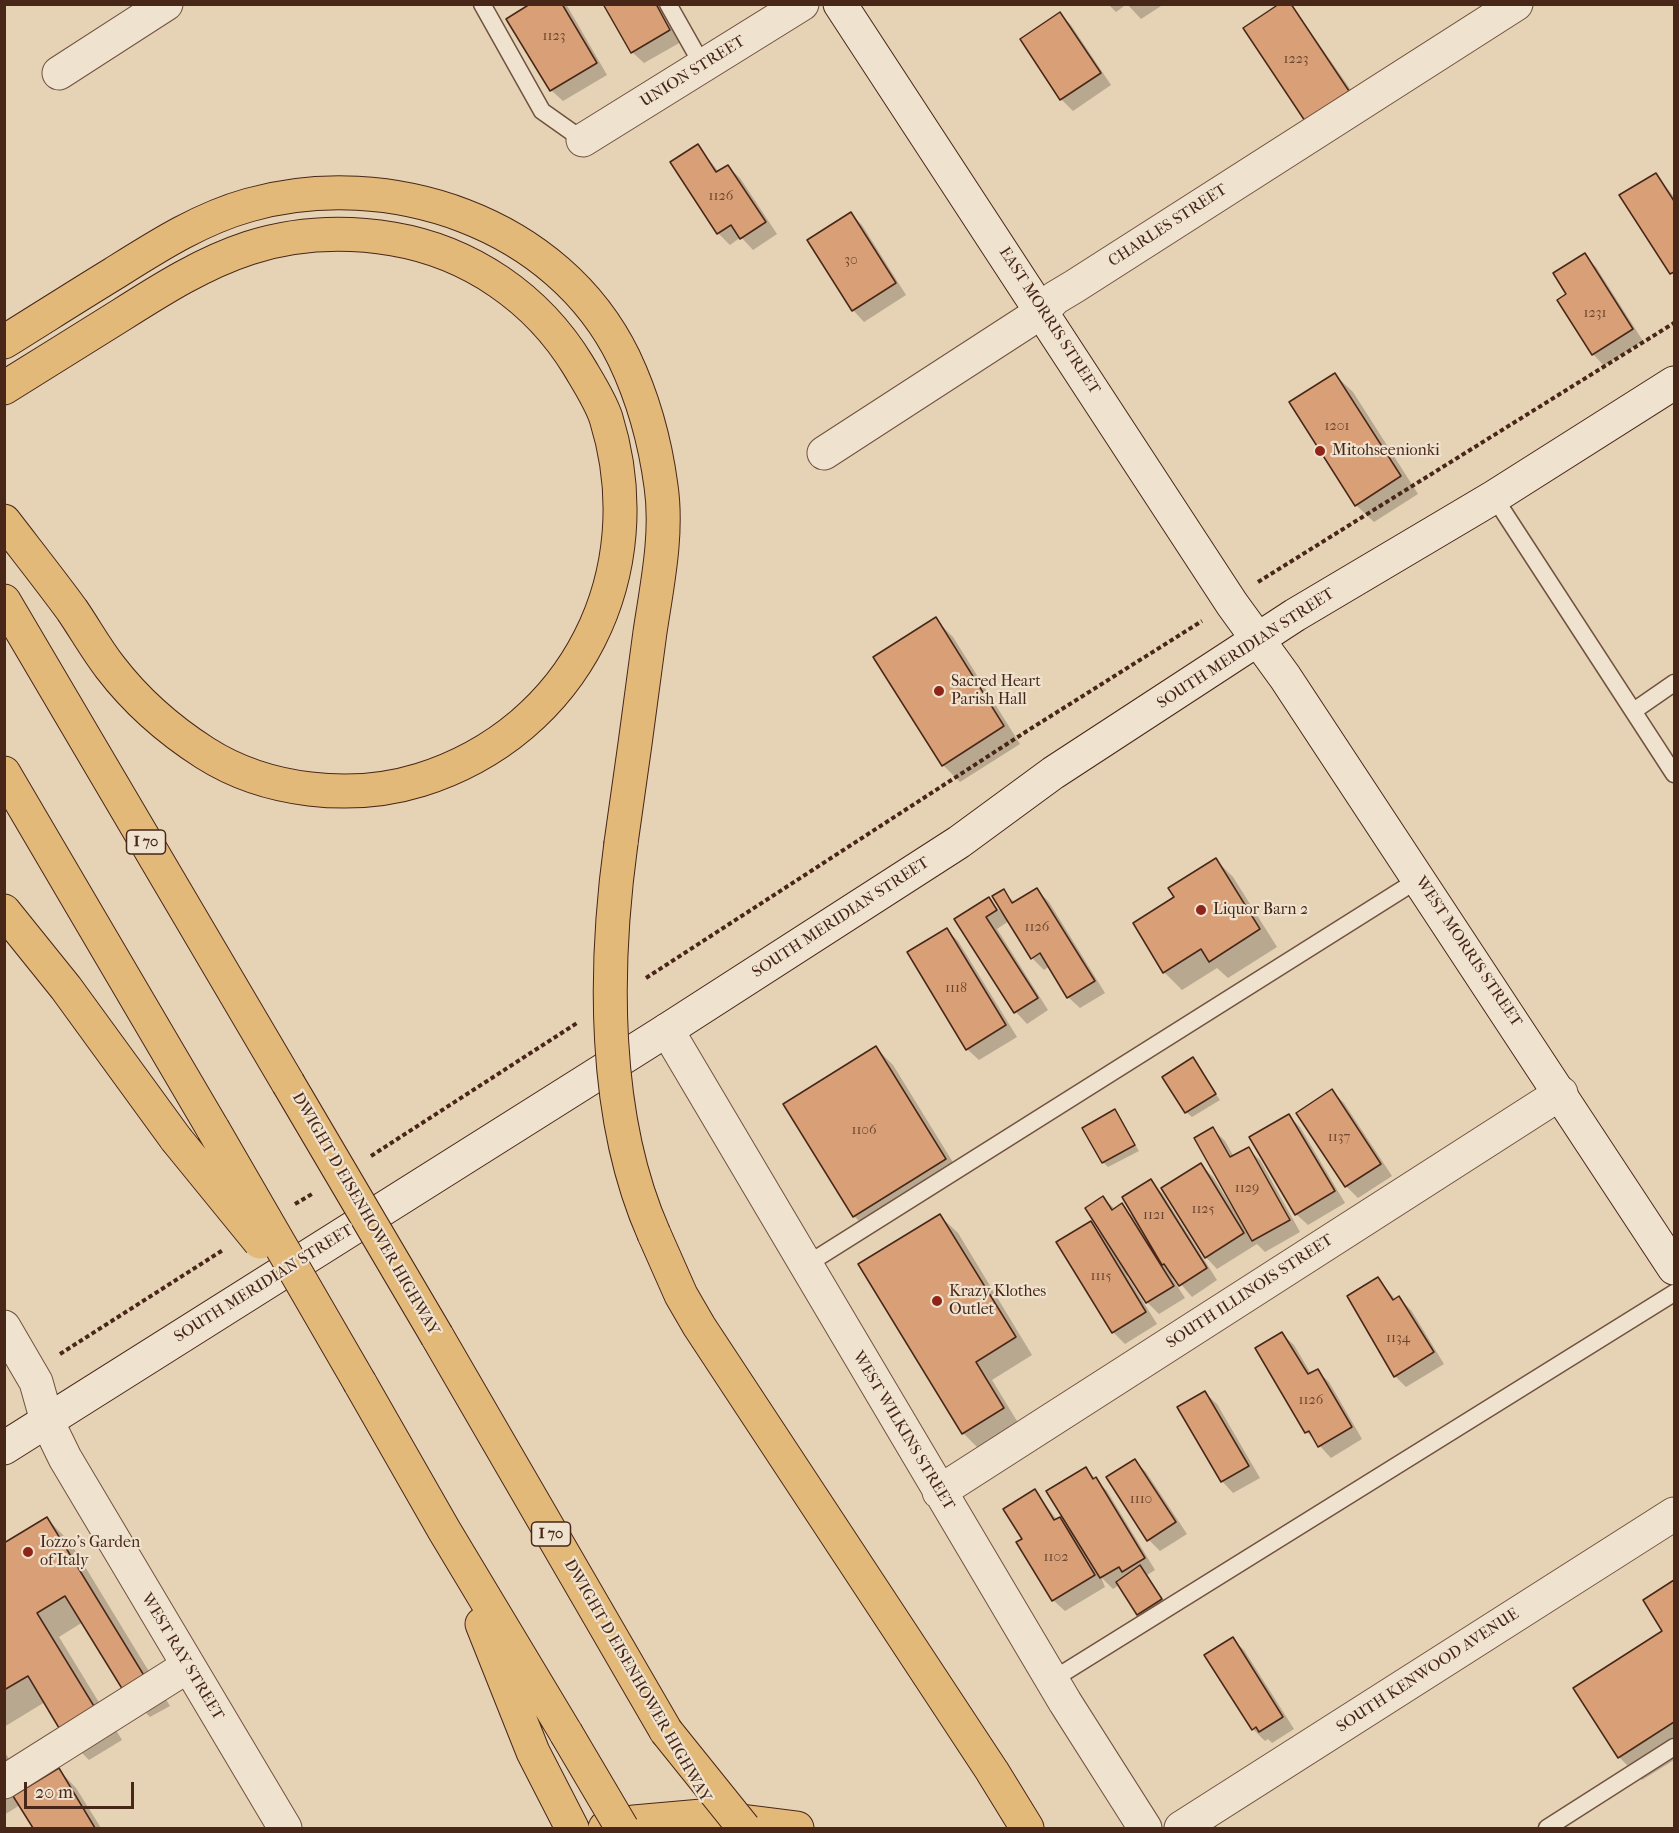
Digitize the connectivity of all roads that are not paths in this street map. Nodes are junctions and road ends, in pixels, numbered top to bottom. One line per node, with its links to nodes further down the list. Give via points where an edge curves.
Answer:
1 (166, 4): 8 (street)
2 (482, 4): 9 (lane, via 542,111)
3 (668, 4): 7 (lane)
4 (802, 4): 7 (street, UNION STREET)
5 (840, 4): 10 (street, EAST MORRIS STREET)
6 (1516, 4): 10 (street, CHARLES STREET, via 1055,298)
7 (703, 66): 9 (street, UNION STREET)
8 (58, 74)
9 (583, 140)
10 (1043, 311): 14 (street, CHARLES STREET); 18 (street, EAST MORRIS STREET)
11 (4, 342): 49 (highway, bridge, via 172,237 229,212 300,195 367,193 431,205 479,221 515,240 552,267 588,303 624,357 650,420 661,487 661,555 614,898 609,968 612,1033 625,1133 640,1197 681,1295 699,1326)
12 (1674, 383): 15 (street, SOUTH MERIDIAN STREET)
13 (4, 388): 16 (highway, via 185,275 249,248 282,239 333,233 368,234 416,243 480,269 526,301 563,342 605,415 619,480 621,531 612,585 587,644 550,698 526,722 484,752 454,767 406,784 348,790 272,781 210,756 182,737 110,666)
14 (824, 453)
15 (1494, 497): 18 (street, SOUTH MERIDIAN STREET); 20 (lane)
16 (4, 521)
17 (4, 601): 39 (highway, DWIGHT D EISENHOWER HIGHWAY / I 70, bridge)
18 (1257, 639): 23 (street, WEST MORRIS STREET); 25 (street, SOUTH MERIDIAN STREET, via 1053,773 959,842)
19 (1674, 683): 20 (lane)
20 (1635, 710): 22 (lane)
21 (4, 773): 30 (highway, bridge)
22 (1674, 774)
23 (1419, 879): 26 (street, WEST MORRIS STREET); 27 (lane)
24 (4, 911): 30 (highway, bridge, via 43,957 176,1139)
25 (667, 1030): 27 (street, WEST WILKINS STREET); 32 (street, SOUTH MERIDIAN STREET)
26 (1562, 1093): 28 (street, WEST MORRIS STREET); 34 (street, SOUTH ILLINOIS STREET)
27 (806, 1265): 34 (street, WEST WILKINS STREET)
28 (1674, 1268)
29 (1674, 1293): 38 (lane)
30 (321, 1316): 36 (highway, bridge)
31 (4, 1327): 32 (street, WEST RAY STREET, via 36,1382)
32 (47, 1421): 33 (street, SOUTH MERIDIAN STREET); 37 (street, WEST RAY STREET, via 64,1458)
33 (4, 1448)
34 (939, 1492): 38 (street, WEST WILKINS STREET)
35 (1674, 1514): 51 (street, SOUTH KENWOOD AVENUE)
36 (444, 1530): 43 (highway, via 533,1752); 45 (highway, bridge)
37 (188, 1666): 41 (street); 42 (street, WEST RAY STREET)
38 (1052, 1680): 50 (street, WEST WILKINS STREET)
39 (666, 1731): 46 (highway, DWIGHT D EISENHOWER HIGHWAY / I 70, bridge); 47 (highway, bridge)
40 (1674, 1747): 52 (lane)
41 (4, 1782)
42 (285, 1828)
43 (572, 1828)
44 (605, 1828): 48 (highway, via 702,1816)
45 (622, 1828)
46 (724, 1828)
47 (744, 1828)
48 (797, 1828)
49 (1027, 1828)
50 (1145, 1828)
51 (1181, 1828)
52 (1547, 1828)

